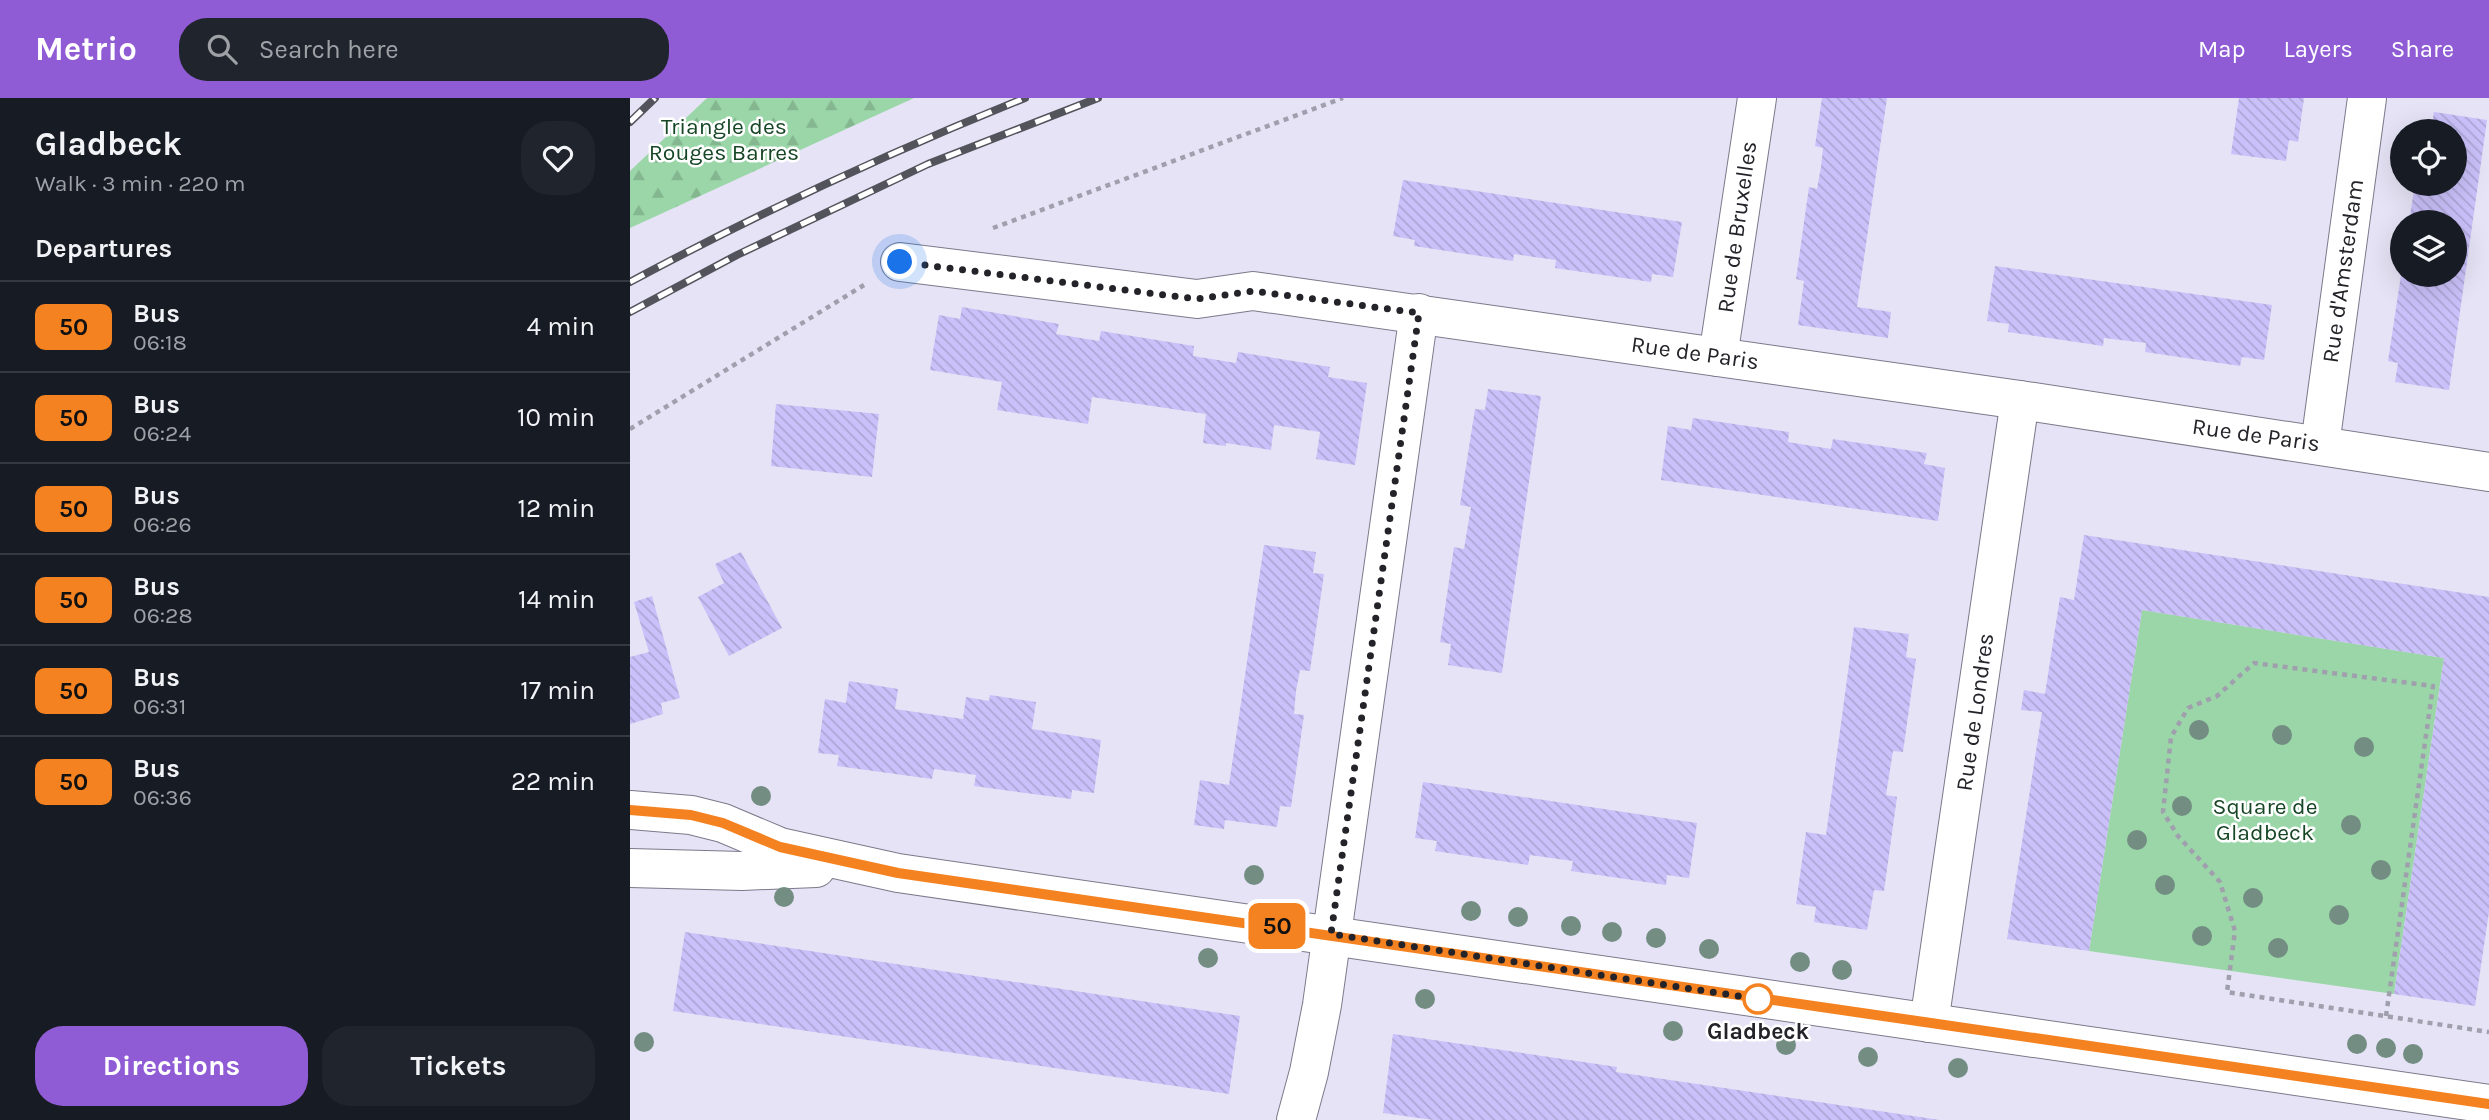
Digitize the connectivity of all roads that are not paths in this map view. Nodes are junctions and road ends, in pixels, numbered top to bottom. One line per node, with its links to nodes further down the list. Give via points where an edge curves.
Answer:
1 (1756, 98): 5 (street, Rue de Bruxelles)
2 (2367, 98): 7 (street, Rue d'Amsterdam)
3 (900, 262): 4 (street, Rue de Paris, via 1197,299 1253,291)
4 (1419, 313): 5 (street, Rue de Paris); 12 (street)
5 (1718, 357): 6 (street, Rue de Paris)
6 (2020, 400): 7 (street, Rue de Paris); 13 (street, Rue de Londres)
7 (2320, 445): 8 (street, Rue de Paris)
8 (2489, 472)
9 (630, 810): 11 (street, via 691,815 780,847)
10 (630, 868): 11 (street, via 742,871 786,867)
11 (898, 873): 12 (street)
12 (1331, 934): 13 (street); 15 (street, via 1309,1072)
13 (1929, 1023): 14 (street)
14 (2489, 1104)
15 (1296, 1120)

